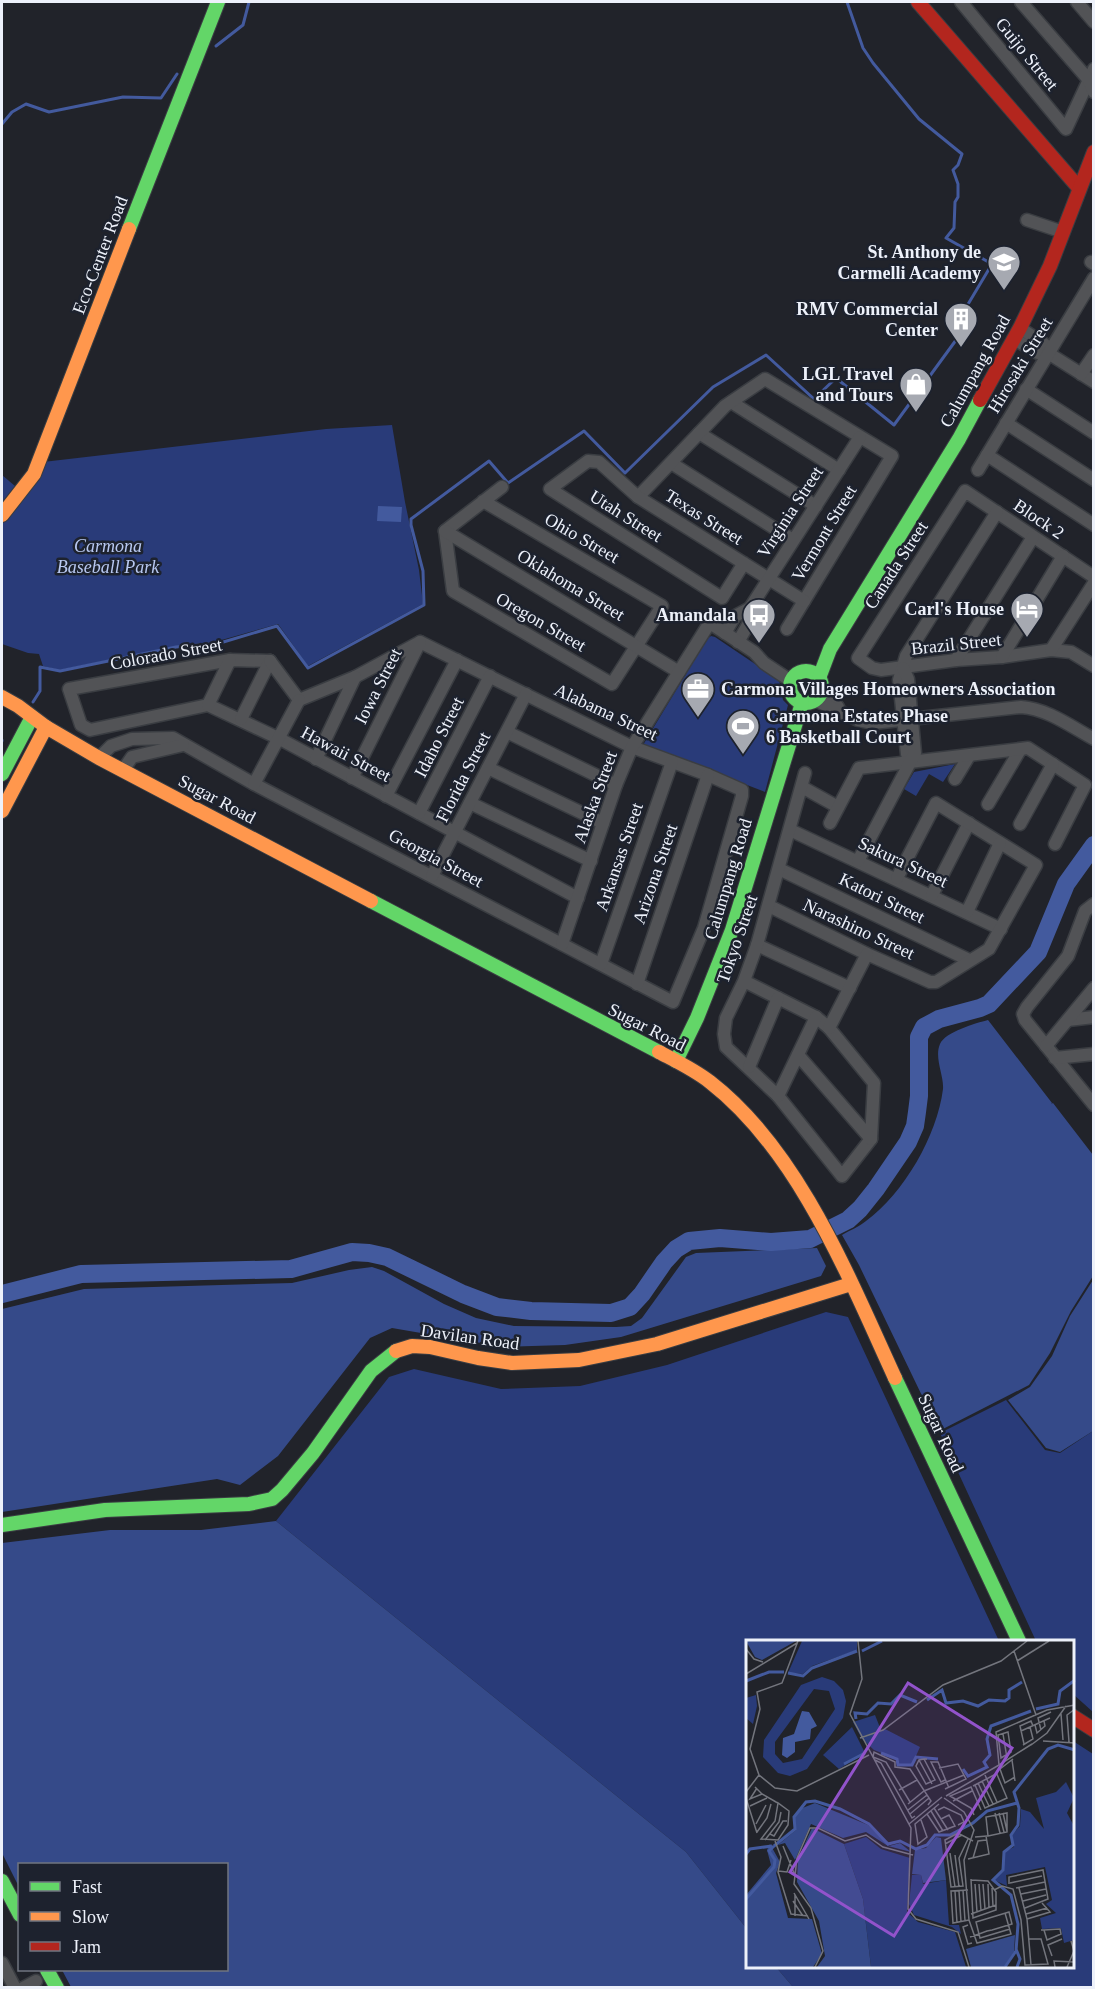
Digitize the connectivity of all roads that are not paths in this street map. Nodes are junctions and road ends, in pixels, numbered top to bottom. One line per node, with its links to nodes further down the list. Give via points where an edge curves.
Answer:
1 (218, 2): 37 (main road, Eco-Center Road, via 34,474)
2 (918, 2): 10 (main road)
3 (961, 2): 7 (street, Guijo Street, via 1066,129)
4 (1021, 2): 7 (street)
5 (1077, 2): 6 (street)
6 (1094, 22)
7 (1092, 76): 8 (street)
8 (1094, 92)
9 (1094, 152): 10 (main road, Calumpang Road)
10 (1079, 188): 12 (main road, Calumpang Road)
11 (1027, 220): 12 (street)
12 (1063, 232): 14 (main road, Calumpang Road)
13 (1094, 278): 15 (street, Hirosaki Street)
14 (1017, 333): 15 (street, via 1038,353); 67 (main road, Calumpang Road, via 959,440 830,649)
15 (1048, 353): 17 (street); 19 (street, Hirosaki Street)
16 (1094, 354): 17 (street)
17 (1081, 374): 18 (street)
18 (1094, 382)
19 (1026, 389): 21 (street, Hirosaki Street); 23 (street)
20 (730, 402): 22 (street); 24 (street, via 765,379); 28 (street)
21 (1006, 423): 25 (street, Hirosaki Street); 30 (street)
22 (699, 433): 27 (street); 35 (street)
23 (1094, 433)
24 (860, 436): 28 (street, Virginia Street); 47 (street, Vermont Street, via 892,456)
25 (987, 455): 29 (street, Hirosaki Street); 38 (street)
26 (588, 461): 33 (street, Texas Street, via 599,462); 43 (street, Utah Street, via 550,489 722,598)
27 (670, 463): 33 (street); 41 (street)
28 (839, 470): 35 (street, Virginia Street)
29 (978, 470)
30 (1094, 480)
31 (502, 487): 34 (street)
32 (965, 491): 36 (street, Block 2); 56 (street, Canada Street)
33 (638, 497): 43 (street, Texas Street)
34 (483, 501): 39 (street); 53 (street, Ohio Street, via 662,606)
35 (816, 506): 41 (street, Virginia Street)
36 (997, 512): 40 (street, Block 2); 62 (street, via 906,656)
37 (2, 514)
38 (1094, 525)
39 (444, 531): 53 (street, Oklahoma Street); 53 (street, Oregon Street, via 453,591 612,684)
40 (1033, 537): 42 (street, Block 2); 59 (street)
41 (793, 540): 45 (street, Virginia Street)
42 (1063, 556): 44 (street, Block 2); 55 (street)
43 (744, 563): 45 (street, Texas Street)
44 (1094, 577)
45 (769, 579): 47 (street, Texas Street); 48 (street, Virginia Street)
46 (1094, 583): 54 (street)
47 (804, 601): 49 (street, Vermont Street)
48 (750, 608): 50 (street, Virginia Street, via 735,616); 52 (street, Virginia Street, via 750,623)
49 (787, 629)
50 (725, 633): 52 (street); 63 (street, Alaska Street, via 709,625)
51 (420, 642): 58 (street, Alabama Street); 65 (street); 95 (street, Iowa Street)
52 (738, 642): 66 (street, via 764,663)
53 (637, 645): 63 (street, Oklahoma Street)
54 (1051, 650): 55 (street, Brazil Street); 61 (street, Brazil Street, via 1071,652)
55 (1002, 657): 59 (street, Brazil Street)
56 (858, 658): 62 (street, Brazil Street, via 872,668)
57 (230, 660): 60 (street, Colorado Street); 71 (street); 71 (street, Colorado Street, via 69,688 81,725 90,730)
58 (458, 660): 64 (street, Alabama Street); 100 (street)
59 (956, 660): 62 (street, Brazil Street)
60 (270, 661): 70 (street); 73 (street)
61 (1093, 665)
62 (903, 668): 74 (street, via 899,680)
63 (679, 672): 81 (street, Alaska Street)
64 (490, 676): 68 (street, Alabama Street); 105 (street, Idaho Street)
65 (355, 677): 70 (street); 86 (street)
66 (793, 678): 67 (main road, via 800,672); 67 (main road, via 789,688 795,700)
67 (814, 688): 74 (street, via 843,712 866,723); 144 (main road, Calumpang Road, via 730,938)
68 (526, 694): 76 (street, Florida Street); 81 (street, Alabama Street)
69 (2, 697): 72 (main road, Sugar Road)
70 (299, 699): 77 (street)
71 (208, 705): 73 (street, Hawaii Street)
72 (32, 717): 75 (main road, Sugar Road); 93 (main road)
73 (241, 719): 77 (street, Hawaii Street)
74 (907, 721): 79 (street, via 1021,707 1046,712); 88 (street)
75 (46, 727): 85 (main road, Sugar Road); 104 (main road)
76 (507, 732): 90 (street, Florida Street); 98 (street)
77 (278, 738): 86 (street, Hawaii Street); 97 (street)
78 (150, 739): 80 (street, Georgia Street, via 172,738); 83 (street); 85 (street, Georgia Street, via 132,739 111,746)
79 (1094, 739)
80 (183, 745): 83 (street); 97 (street, Georgia Street)
81 (632, 747): 87 (street, Alabama Street); 98 (street, Alaska Street)
82 (1020, 750): 84 (street); 89 (street, via 1028,748); 102 (street)
83 (153, 753): 91 (street, via 132,757)
84 (969, 756): 88 (street); 96 (street)
85 (99, 758): 91 (main road, Sugar Road)
86 (316, 759): 95 (street, Hawaii Street)
87 (672, 762): 94 (street, Alabama Street); 129 (street, Arkansas Street)
88 (910, 762): 103 (street, via 858,768); 115 (street)
89 (1053, 764): 109 (street); 113 (street, via 1085,785)
90 (488, 768): 101 (street, Florida Street); 106 (street)
91 (123, 771): 144 (main road, Sugar Road)
92 (806, 773): 99 (street, Tokyo Street)
93 (2, 774)
94 (708, 775): 131 (street, Arizona Street); 135 (street, Alabama Street, via 738,787 742,796 704,928)
95 (352, 778): 100 (street, Hawaii Street)
96 (955, 779)
97 (254, 784): 117 (street, Georgia Street)
98 (616, 785): 106 (street, Alaska Street)
99 (802, 787): 103 (street); 110 (street, Tokyo Street)
100 (386, 796): 105 (street, Hawaii Street)
101 (470, 803): 111 (street, Florida Street); 114 (street)
102 (988, 804)
103 (838, 807): 107 (street)
104 (2, 812)
105 (419, 813): 111 (street, Hawaii Street)
106 (603, 823): 114 (street, Alaska Street)
107 (830, 823)
108 (969, 824): 112 (street); 118 (street, via 936,803); 119 (street)
109 (1020, 824)
110 (790, 830): 115 (street, Sakura Street); 116 (street, Tokyo Street)
111 (455, 833): 117 (street, Florida Street); 120 (street, Hawaii Street)
112 (1000, 843): 123 (street); 124 (street, via 1036,865)
113 (1055, 844)
114 (591, 861): 120 (street, Alaska Street)
115 (858, 861): 118 (street, Sakura Street)
116 (779, 868): 122 (street, Tokyo Street); 128 (street, Katori Street)
117 (432, 876): 125 (street, Georgia Street)
118 (897, 878): 119 (street, Sakura Street)
119 (932, 895): 123 (street, Sakura Street)
120 (578, 898): 125 (street, Alaska Street)
121 (1094, 904): 140 (street, via 1085,911 1068,956 1023,1014)
122 (769, 906): 126 (street, Tokyo Street); 127 (street, Narashino Street)
123 (967, 912): 124 (street, Sakura Street)
124 (1001, 929): 128 (street, via 989,949)
125 (562, 944): 129 (street, Georgia Street)
126 (757, 945): 130 (street, Tokyo Street); 132 (street)
127 (867, 954): 128 (street, Narashino Street, via 930,982); 132 (street)
128 (969, 960)
129 (601, 964): 131 (street, Georgia Street)
130 (744, 981): 134 (street); 145 (street, Tokyo Street, via 726,1018 724,1034 726,1047)
131 (637, 984): 135 (street, Georgia Street)
132 (850, 987): 139 (street)
133 (1094, 988): 138 (street)
134 (778, 998): 136 (street); 145 (street)
135 (673, 1002)
136 (816, 1017): 139 (street); 142 (street)
137 (1094, 1017): 138 (street)
138 (1068, 1020): 140 (street)
139 (829, 1028): 149 (street, via 874,1083)
140 (1046, 1046): 143 (street)
141 (1094, 1054): 143 (street)
142 (798, 1055): 147 (street); 149 (street)
143 (1055, 1058): 146 (street)
144 (676, 1061): 150 (main road, Sugar Road, via 713,1084 763,1134 817,1218)
145 (749, 1067): 147 (street, Tokyo Street)
146 (1088, 1091): 148 (street)
147 (778, 1096): 149 (street, Tokyo Street, via 842,1176)
148 (1094, 1105)
149 (871, 1140)
150 (851, 1284): 151 (main road, Davilan Road, via 639,1350 586,1359 526,1363 428,1347 403,1348 371,1371 313,1453 272,1499 249,1504 105,1510); 152 (main road, Sugar Road)
151 (2, 1525)
152 (1019, 1640)
153 (1074, 1717): 154 (main road)
154 (1094, 1730)
155 (2, 1881): 156 (main road)
156 (18, 1911)
157 (2, 1963): 160 (street)
158 (48, 1971): 162 (main road)
159 (36, 1981): 161 (street)
160 (15, 1988)
161 (23, 1988)
162 (57, 1988)

